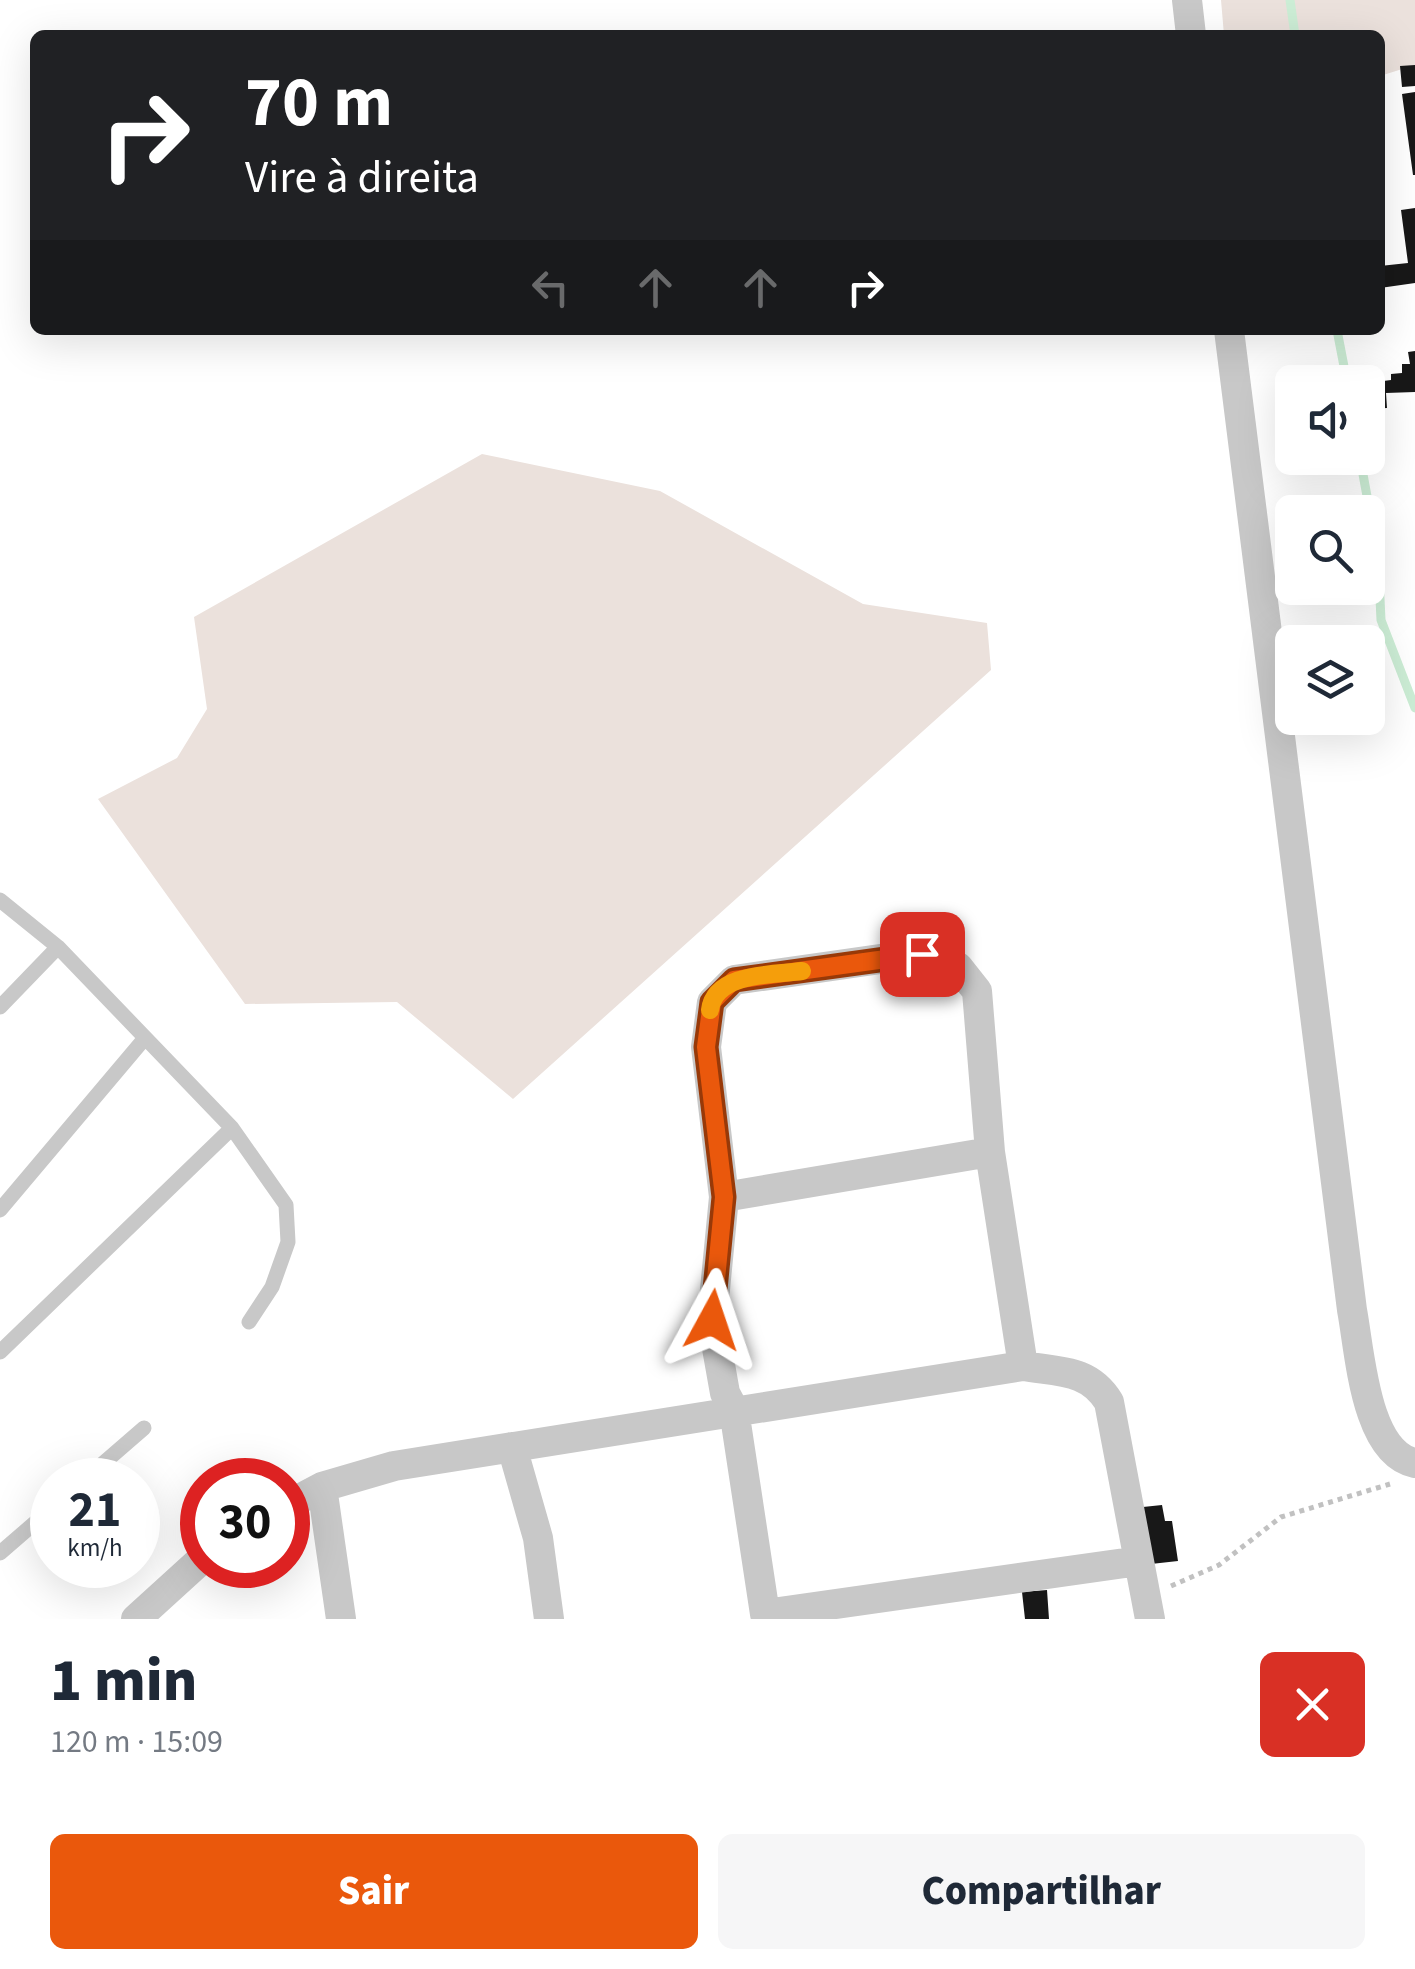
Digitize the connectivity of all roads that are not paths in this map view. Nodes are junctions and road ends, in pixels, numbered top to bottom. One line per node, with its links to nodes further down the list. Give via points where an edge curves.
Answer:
1 (1187, 0): 2 (street)
2 (1190, 30)
3 (1230, 335): 19 (street, via 1352,1310 1370,1409 1385,1446)
4 (0, 900): 5 (lane)
5 (58, 948): 6 (lane); 7 (lane)
6 (0, 1007)
7 (145, 1038): 8 (lane); 11 (lane)
8 (232, 1128): 12 (lane, via 286,1205 288,1242); 13 (lane)
9 (990, 1152): 10 (street); 10 (street, via 977,991 958,967 922,954 734,980 712,1002 706,1047); 14 (street)
10 (724, 1197): 15 (street, via 712,1320)
11 (0, 1210)
12 (249, 1322)
13 (0, 1352)
14 (1023, 1366): 15 (street); 24 (street, via 1076,1374 1098,1384 1110,1402)
15 (734, 1410): 17 (street); 26 (street)
16 (144, 1428): 18 (lane)
17 (512, 1447): 20 (street, via 394,1466); 29 (street, via 538,1538)
18 (109, 1458)
19 (1411, 1462)
20 (322, 1488): 21 (street); 28 (street)
21 (310, 1494)
22 (30, 1527): 23 (lane)
23 (0, 1553)
24 (1139, 1561): 26 (street); 30 (street)
25 (180, 1579): 27 (street)
26 (766, 1616)
27 (136, 1619)
28 (342, 1619)
29 (549, 1619)
30 (1150, 1619)

